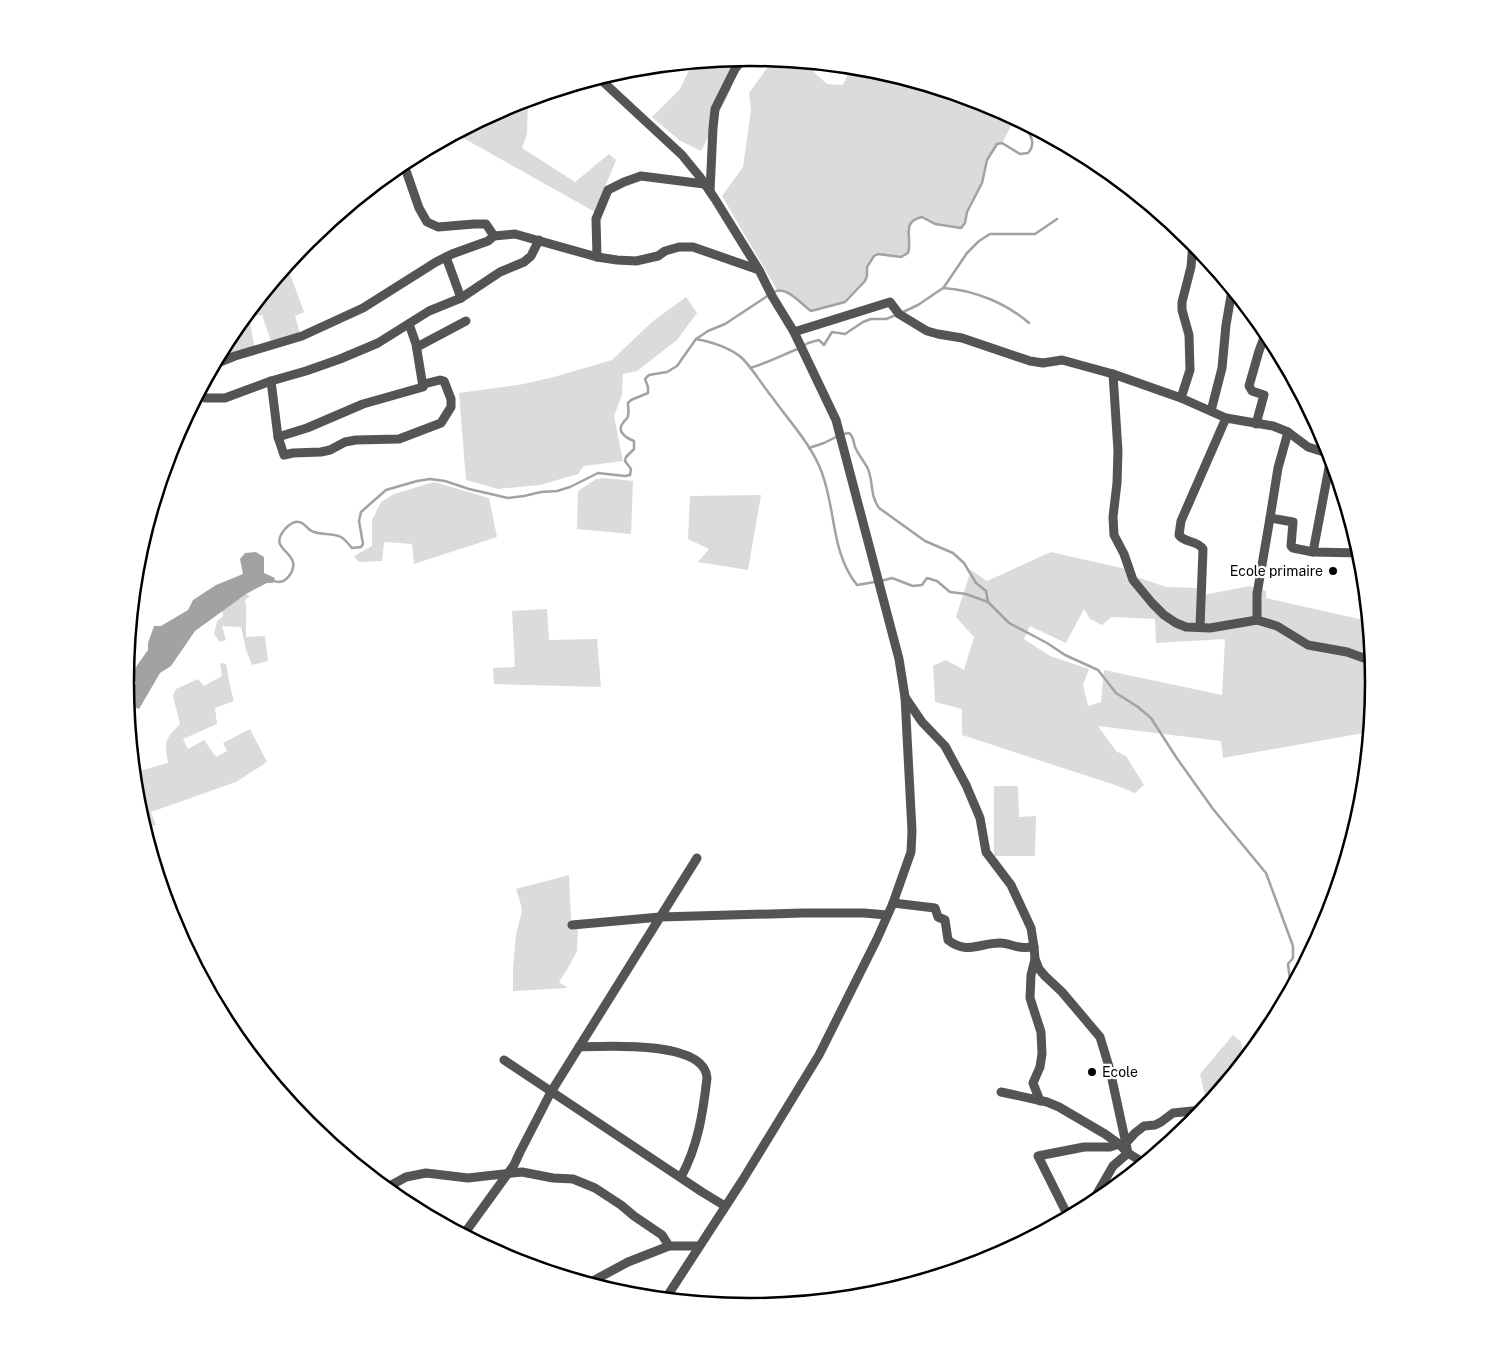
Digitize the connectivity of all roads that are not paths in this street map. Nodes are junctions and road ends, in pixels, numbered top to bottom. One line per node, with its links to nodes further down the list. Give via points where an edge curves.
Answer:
1 (737, 67): 4 (street, via 715,109)
2 (604, 84): 4 (street, via 682,155)
3 (406, 171): 5 (street, via 427,222 438,227 486,224)
4 (707, 188): 9 (street, via 641,176 608,190 596,219); 10 (street)
5 (494, 236): 6 (street, via 515,234); 8 (street)
6 (539, 240): 9 (street); 11 (street, via 524,262 500,272)
7 (1192, 255): 23 (street, via 1182,302 1189,335 1190,370)
8 (446, 257): 11 (street); 18 (street, via 363,308 302,336)
9 (597, 257): 10 (street, via 636,261 665,251 693,247)
10 (759, 270): 15 (street)
11 (461, 298): 14 (street, via 429,311)
12 (1231, 298): 24 (street, via 1222,368)
13 (466, 321): 17 (street)
14 (409, 324): 17 (street); 20 (street, via 340,359)
15 (794, 332): 19 (street, via 890,302 899,314 927,331 962,338 1037,362 1062,360); 37 (street, via 836,420 900,658)
16 (1262, 342): 26 (street, via 1249,386 1264,396)
17 (416, 347): 21 (street)
18 (225, 360)
19 (1114, 374): 23 (street); 35 (street, via 1118,451 1114,535 1133,580 1152,603 1176,623)
20 (271, 381): 22 (street, via 226,398); 28 (street)
21 (424, 384): 28 (street, via 422,388 363,404); 28 (street, via 444,381 451,407 442,423 399,439 356,440 330,450 286,456)
22 (204, 397)
23 (1181, 398): 24 (street)
24 (1211, 411): 25 (street)
25 (1226, 418): 26 (street); 35 (street, via 1181,521 1179,534 1203,550)
26 (1256, 424): 27 (street)
27 (1288, 432): 29 (street); 31 (street)
28 (278, 437)
29 (1320, 452)
30 (1328, 470): 32 (street)
31 (1270, 518): 32 (street, via 1293,522 1291,546); 34 (street, via 1257,594)
32 (1313, 552): 33 (street)
33 (1351, 553)
34 (1257, 620): 35 (street); 36 (street, via 1277,626 1308,645)
35 (1200, 627)
36 (1364, 658)
37 (905, 698): 39 (street, via 911,852); 43 (street, via 945,746 966,785 980,818 986,852 1011,886 1031,928)
38 (698, 858): 41 (street)
39 (893, 903): 40 (street); 43 (street, via 935,908 938,917 945,920 948,940 954,945 968,949 1002,943)
40 (887, 915): 41 (street, via 803,913); 58 (street, via 819,1055)
41 (660, 917): 42 (street); 45 (street)
42 (572, 925)
43 (1034, 947): 44 (street)
44 (1035, 959): 49 (street, via 1030,998 1041,1032 1040,1067 1033,1083); 51 (street, via 1044,976 1100,1037 1110,1070)
45 (579, 1047): 47 (street); 55 (street, via 653,1048 685,1055 703,1065 707,1078 698,1135)
46 (504, 1060): 47 (street)
47 (551, 1092): 54 (street); 55 (street)
48 (1001, 1092): 49 (street)
49 (1040, 1101): 51 (street, via 1059,1107)
50 (1190, 1111): 51 (street, via 1173,1113 1155,1125 1144,1126)
51 (1123, 1143): 52 (street); 59 (street, via 1038,1156)
52 (1128, 1153): 53 (street); 57 (street, via 1114,1166)
53 (1138, 1159)
54 (509, 1173): 56 (street, via 468,1178 426,1173 406,1177); 60 (street); 61 (street, via 573,1179 595,1188 662,1235)
55 (681, 1177): 58 (street)
56 (393, 1184)
57 (1102, 1187)
58 (725, 1206): 62 (street)
59 (1065, 1210)
60 (468, 1229)
61 (669, 1246): 62 (street); 63 (street)
62 (699, 1246): 64 (street)
63 (597, 1279)
64 (670, 1292)

